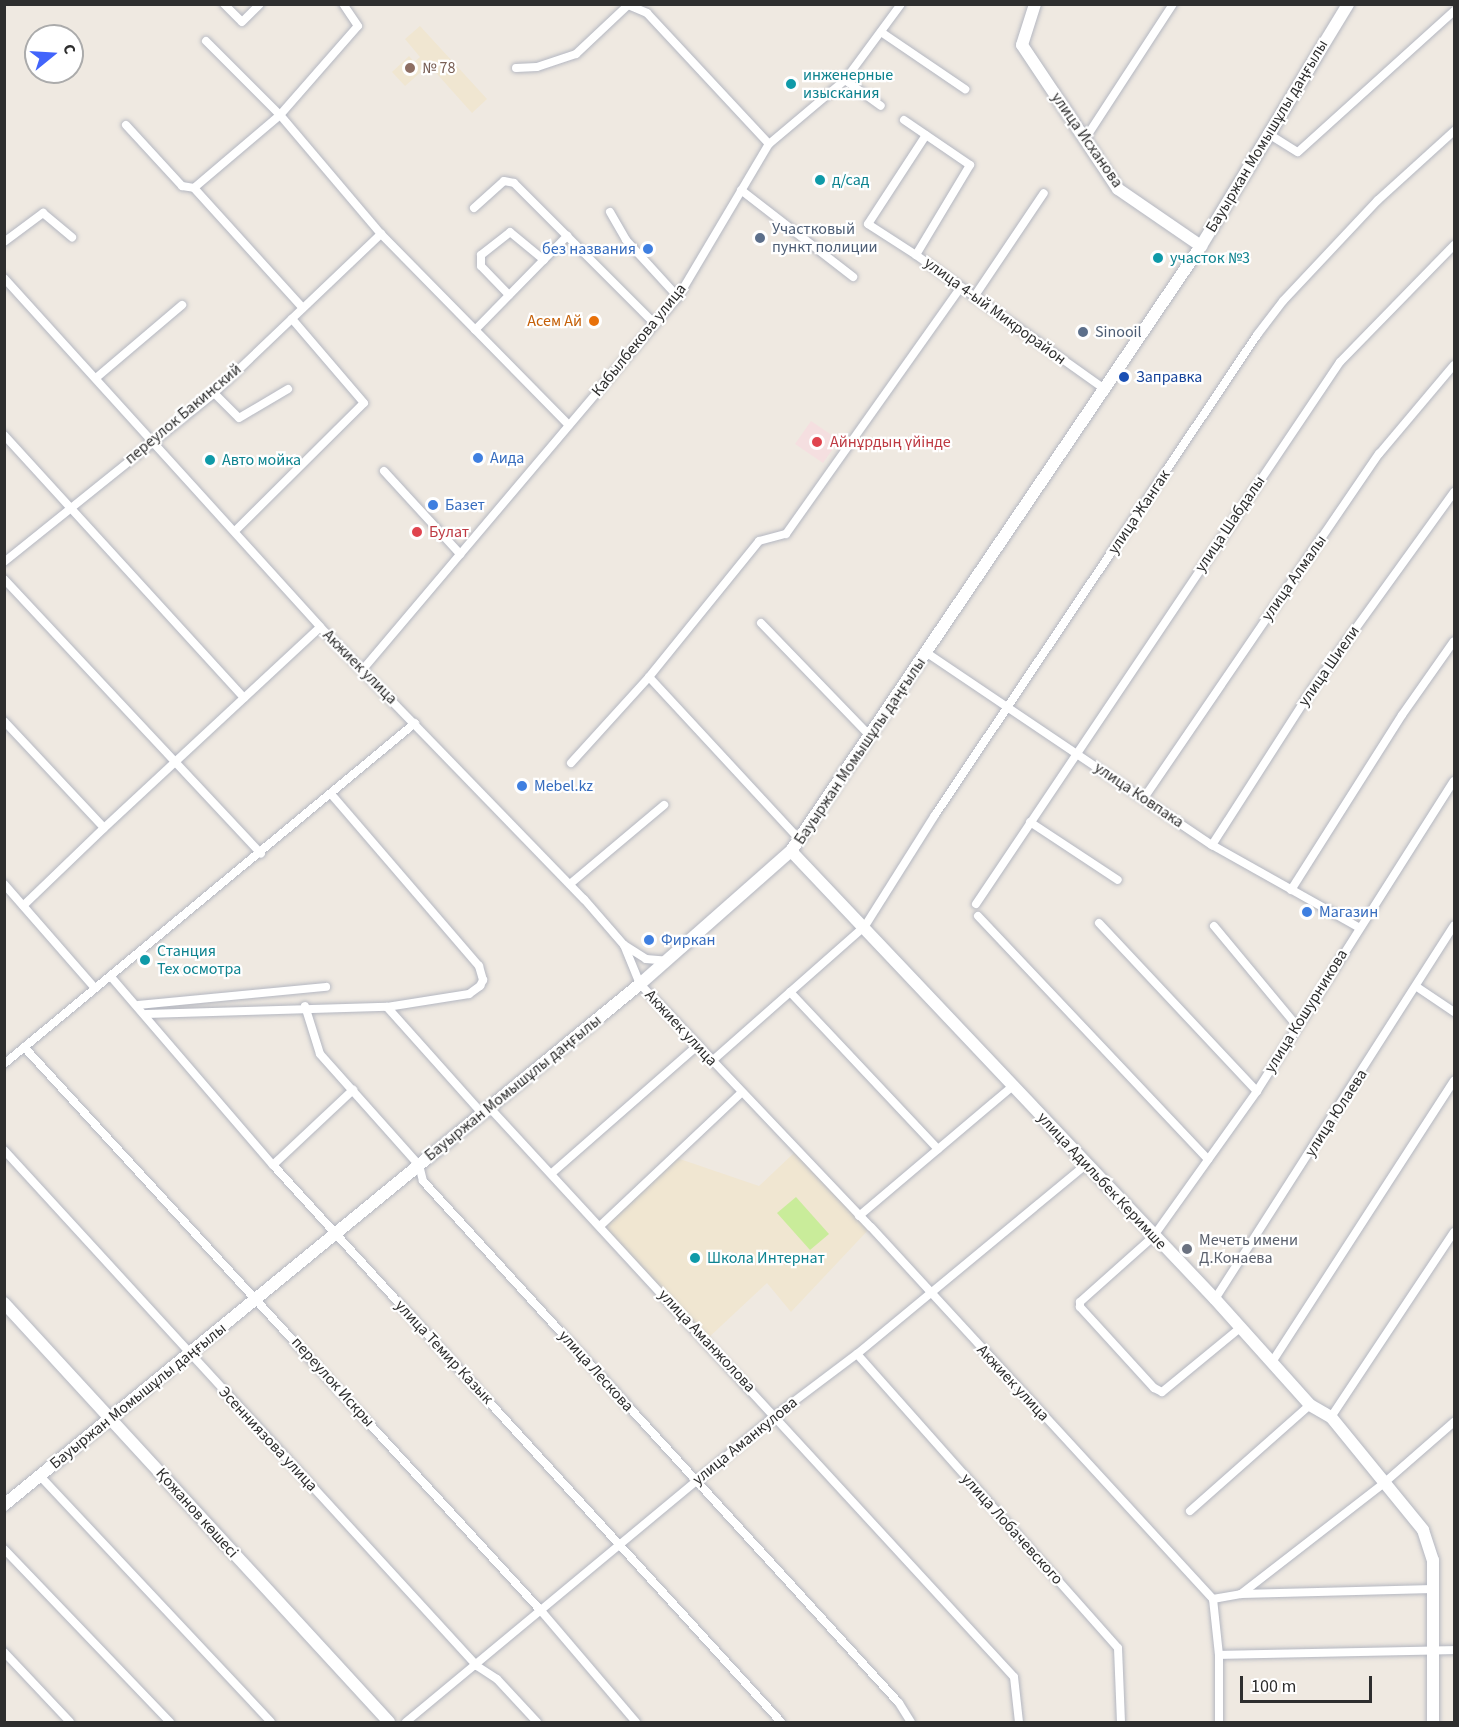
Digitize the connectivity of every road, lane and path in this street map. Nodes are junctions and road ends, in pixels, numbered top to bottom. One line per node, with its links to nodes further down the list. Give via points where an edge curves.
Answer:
1 (224, 4): 2 (street, via 242,21)
2 (260, 4)
3 (343, 4): 16 (street, via 358,26)
4 (901, 4): 10 (street, Кабылбекова улица)
5 (1035, 4): 22 (main road, улица Исханова, via 1022,45)
6 (1173, 4): 22 (street)
7 (1348, 4): 20 (main road, Бауыржан Момышұлы даңғылы)
8 (627, 5): 12 (street, via 576,54 537,67); 23 (street, via 647,13)
9 (1455, 11): 20 (street, via 1298,152)
10 (881, 32): 13 (street, Кабылбекова улица); 14 (street)
11 (206, 41): 16 (street)
12 (516, 68)
13 (845, 80): 15 (street); 23 (street, Кабылбекова улица)
14 (965, 89)
15 (881, 106)
16 (280, 115): 24 (street); 29 (street)
17 (904, 120): 21 (street, улица 4-ый Микрорайон)
18 (126, 125): 24 (street, via 182,186)
19 (1455, 131): 70 (street, улица Жангак, via 1403,175 1283,301)
20 (1267, 133): 34 (main road, Бауыржан Момышұлы даңғылы)
21 (926, 135): 35 (street, улица 4-ый Микрорайон, via 970,165); 35 (street, via 868,224)
22 (1085, 139): 34 (main road, улица Исханова, via 1118,189)
23 (769, 144): 25 (street, Кабылбекова улица)
24 (194, 188): 44 (street)
25 (741, 190): 37 (street); 41 (street, Кабылбекова улица)
26 (1044, 193): 42 (street)
27 (474, 208): 30 (street, via 504,180 514,183)
28 (610, 212): 41 (street, via 626,240)
29 (381, 234): 44 (street, переулок Бакинский); 47 (street)
30 (567, 236): 36 (street); 46 (street)
31 (72, 237): 32 (street, via 43,213)
32 (4, 242)
33 (1455, 245): 74 (street, улица Шабдалы, via 1340,362)
34 (1201, 246): 51 (main road, Бауыржан Момышұлы даңғылы)
35 (916, 255): 39 (street, улица 4-ый Микрорайон)
36 (544, 260): 40 (street); 40 (street, via 510,232 481,255 481,266)
37 (853, 277)
38 (4, 278): 49 (street, Акжиек улица)
39 (961, 288): 42 (street, улица 4-ый Микрорайон); 68 (street, via 786,534 759,541)
40 (509, 295): 47 (street)
41 (678, 297): 46 (street, Кабылбекова улица)
42 (974, 297): 51 (street, улица 4-ый Микрорайон)
43 (182, 305): 49 (street)
44 (303, 308): 45 (street, переулок Бакинский)
45 (292, 319): 52 (street, переулок Бакинский); 59 (street, via 364,403)
46 (655, 324): 53 (street, Кабылбекова улица)
47 (475, 330): 53 (street)
48 (1455, 365): 79 (street, улица Алмалы, via 1379,454)
49 (96, 378): 55 (street, Акжиек улица)
50 (288, 389): 52 (street, via 238,418)
51 (1106, 390): 66 (main road, Бауыржан Момышұлы даңғылы)
52 (214, 393): 55 (street, переулок Бакинский)
53 (569, 425): 60 (street, Кабылбекова улица)
54 (4, 435): 58 (street)
55 (153, 441): 58 (street, переулок Бакинский); 59 (street, Акжиек улица)
56 (384, 471): 60 (street)
57 (1455, 492): 84 (street, улица Шиели, via 1312,689)
58 (69, 507): 61 (street, переулок Бакинский); 69 (street)
59 (236, 530): 64 (street, Акжиек улица)
60 (460, 554): 67 (street, Кабылбекова улица)
61 (4, 562)
62 (4, 579): 75 (street)
63 (761, 623): 73 (street)
64 (320, 627): 67 (street, Акжиек улица); 69 (street)
65 (1455, 641): 90 (street, via 1402,715)
66 (927, 653): 70 (street, улица Ковпака); 73 (main road, Бауыржан Момышұлы даңғылы)
67 (364, 668): 72 (street, Акжиек улица)
68 (649, 677): 76 (street); 83 (street)
69 (244, 698): 75 (street)
70 (1008, 708): 74 (street, улица Ковпака); 95 (street, улица Жангак)
71 (4, 721): 82 (street)
72 (415, 723): 78 (street); 89 (street, Акжиек улица)
73 (870, 736): 83 (main road, Бауыржан Момышұлы даңғылы)
74 (1075, 752): 79 (street, улица Ковпака); 81 (street, улица Шабдалы)
75 (175, 763): 82 (street); 86 (street)
76 (571, 763)
77 (1455, 781): 98 (street, улица Кошурникова)
78 (331, 795): 86 (street); 109 (street, via 479,966 483,980 469,994)
79 (1144, 798): 84 (street, улица Ковпака)
80 (664, 805): 89 (street)
81 (1030, 822): 87 (street); 91 (street, улица Шабдалы)
82 (104, 828): 92 (street)
83 (800, 840): 85 (main road, Бауыржан Момышұлы даңғылы)
84 (1212, 845): 90 (street, улица Ковпака)
85 (791, 851): 95 (main road, улица Адильбек Керимше); 100 (main road, Бауыржан Момышұлы даңғылы)
86 (261, 854): 101 (street)
87 (1118, 880)
88 (4, 884): 92 (street)
89 (570, 885): 99 (street, Акжиек улица)
90 (1291, 890): 98 (street, улица Ковпака)
91 (976, 904)
92 (23, 906): 103 (street)
93 (978, 916): 125 (street)
94 (1099, 923): 120 (street)
95 (865, 926): 106 (street, улица Жангак); 118 (main road, улица Адильбек Керимше)
96 (1214, 926): 112 (street)
97 (1455, 926): 105 (street, улица Юлаева)
98 (1358, 927): 112 (street, улица Кошурникова)
99 (624, 945): 100 (street, via 646,959); 102 (street, Акжиек улица)
100 (668, 961): 102 (main road, Бауыржан Момышұлы даңғылы)
101 (112, 978): 103 (street); 107 (street, улица Темир Казык)
102 (640, 984): 113 (street, Акжиек улица); 122 (main road, Бауыржан Момышұлы даңғылы)
103 (94, 987): 114 (street)
104 (326, 987): 107 (street)
105 (1417, 987): 110 (street); 137 (street, улица Юлаева)
106 (790, 992): 115 (street, улица Жангак); 123 (street)
107 (138, 1005): 111 (street, улица Темир Казык)
108 (304, 1006): 109 (street); 111 (street); 119 (street, улица Лескова, via 320,1054)
109 (387, 1007): 122 (street, улица Аманжолова)
110 (1455, 1012)
111 (146, 1014): 127 (street, улица Темир Казык)
112 (1297, 1026): 120 (street, улица Кошурникова)
113 (697, 1046): 115 (street, Акжиек улица); 129 (street)
114 (24, 1047): 116 (street); 136 (street, переулок Искры)
115 (711, 1061): 121 (street, Акжиек улица)
116 (4, 1064)
117 (1455, 1081): 142 (street)
118 (1014, 1085): 123 (street); 126 (main road, улица Адильбек Керимше)
119 (353, 1090): 127 (street); 128 (street, улица Лескова)
120 (1257, 1091): 125 (street, улица Кошурникова)
121 (741, 1093): 130 (street, Акжиек улица); 131 (street)
122 (484, 1109): 128 (main road, Бауыржан Момышұлы даңғылы); 129 (street, улица Аманжолова)
123 (938, 1149): 130 (street)
124 (4, 1150): 141 (street, Эсенниязова улица)
125 (1208, 1159): 134 (street, улица Кошурникова)
126 (1087, 1164): 134 (main road, улица Адильбек Керимше); 135 (street, улица Аманкулова)
127 (273, 1165): 133 (street, улица Темир Казык)
128 (419, 1165): 133 (main road, Бауыржан Момышұлы даңғылы); 149 (street, улица Лескова, via 423,1181)
129 (552, 1173): 131 (street, улица Аманжолова)
130 (860, 1216): 135 (street, Акжиек улица)
131 (600, 1226): 144 (street, улица Аманжолова)
132 (1455, 1232): 145 (street)
133 (336, 1234): 136 (main road, Бауыржан Момышұлы даңғылы); 153 (street, улица Темир Казык)
134 (1153, 1237): 137 (main road, улица Адильбек Керимше); 139 (street, улица Кошурникова, via 1080,1302 1080,1307 1154,1388 1162,1392)
135 (930, 1293): 140 (street, улица Аманкулова); 157 (street, Акжиек улица)
136 (258, 1299): 141 (main road, Бауыржан Момышұлы даңғылы); 158 (street, переулок Искры)
137 (1215, 1299): 139 (main road, улица Адильбек Керимше)
138 (4, 1303): 146 (main road, Қожанов көшесі)
139 (1240, 1328): 142 (main road, улица Адильбек Керимше)
140 (856, 1354): 144 (street, улица Аманкулова); 174 (street, улица Лобачевского, via 1118,1648)
141 (190, 1355): 146 (main road, Бауыржан Момышұлы даңғылы); 163 (street, Эсенниязова улица)
142 (1272, 1362): 143 (main road, улица Адильбек Керимше)
143 (1310, 1405): 145 (main road, улица Адильбек Керимше); 152 (street)
144 (776, 1415): 149 (street, улица Аманкулова); 173 (street, улица Аманжолова, via 1014,1677)
145 (1331, 1417): 150 (main road, улица Адильбек Керимше)
146 (111, 1419): 148 (main road, Бауыржан Момышұлы даңғылы); 167 (main road, Қожанов көшесі)
147 (1455, 1422): 150 (street)
148 (40, 1476): 151 (main road, Бауыржан Момышұлы даңғылы); 166 (street)
149 (695, 1481): 153 (street, улица Аманкулова); 172 (street, улица Лескова, via 898,1703)
150 (1384, 1483): 155 (main road, улица Адильбек Керимше, via 1424,1530 1433,1560); 156 (street)
151 (4, 1505)
152 (1190, 1511)
153 (622, 1547): 158 (street, улица Аманкулова); 171 (street, улица Темир Казык)
154 (4, 1549): 165 (street)
155 (1433, 1589): 156 (street); 159 (main road, улица Адильбек Керимше)
156 (1241, 1594): 157 (street)
157 (1213, 1599): 162 (street)
158 (542, 1612): 163 (street, улица Аманкулова); 170 (street, переулок Искры)
159 (1432, 1649): 160 (street); 162 (street); 176 (main road, улица Адильбек Керимше)
160 (1455, 1650)
161 (4, 1652): 164 (street)
162 (1219, 1656): 175 (street)
163 (477, 1666): 168 (street, улица Аманкулова); 169 (street, Эсенниязова улица, via 497,1678)
164 (70, 1722)
165 (170, 1722)
166 (271, 1722)
167 (389, 1722)
168 (406, 1722)
169 (537, 1722)
170 (636, 1722)
171 (781, 1722)
172 (911, 1722)
173 (1018, 1722)
174 (1120, 1722)
175 (1219, 1722)
176 (1433, 1722)

